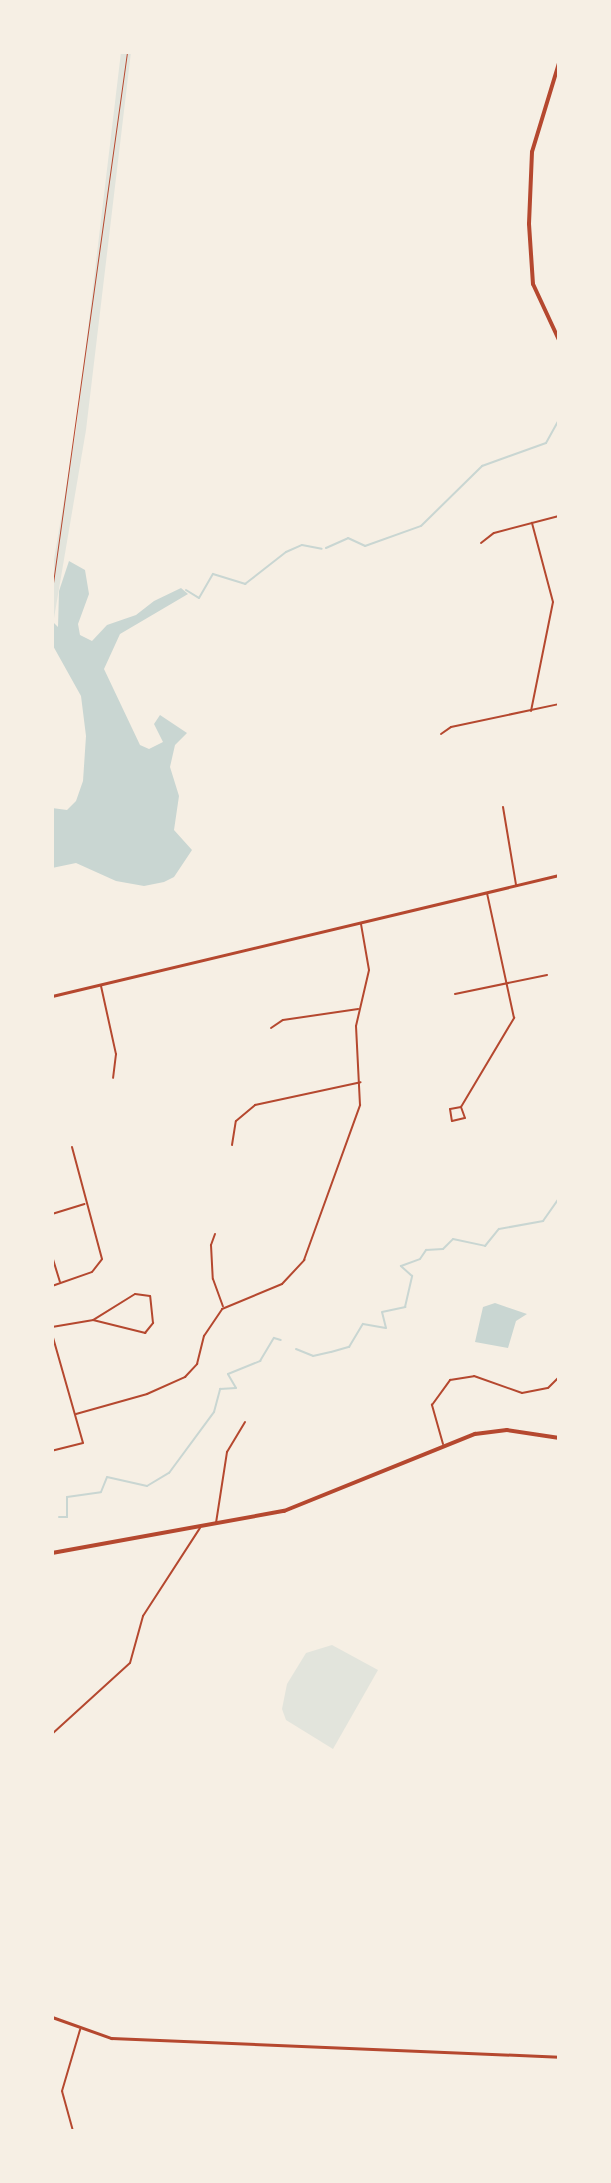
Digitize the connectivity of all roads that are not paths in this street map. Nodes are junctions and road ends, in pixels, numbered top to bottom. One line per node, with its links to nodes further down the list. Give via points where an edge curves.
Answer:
1 (559, 63): 2 (main road, via 532,152 529,224 533,284)
2 (559, 340)
3 (559, 516): 4 (street)
4 (532, 523): 5 (street, via 494,533); 7 (street, via 553,602)
5 (481, 543)
6 (559, 704): 7 (street)
7 (531, 711): 8 (street, via 451,727)
8 (441, 734)
9 (503, 807): 11 (street)
10 (559, 875): 11 (street)
11 (516, 885): 12 (street)
12 (487, 892): 13 (street); 15 (street)
13 (361, 923): 16 (street); 19 (street, via 369,970)
14 (547, 975): 15 (street)
15 (508, 983): 17 (street); 23 (street, via 514,1022)
16 (100, 985): 18 (street); 21 (street, via 116,1054)
17 (455, 994)
18 (52, 996)
19 (360, 1010): 20 (street, via 282,1020); 22 (street, via 355,1033)
20 (271, 1028)
21 (113, 1078)
22 (361, 1082): 24 (street, via 255,1105 236,1121); 32 (street, via 352,1138 299,1267 282,1284)
23 (461, 1107): 23 (street, via 463,1120 451,1120 451,1108)
24 (232, 1145)
25 (72, 1147): 26 (street)
26 (88, 1203): 27 (street); 30 (street, via 101,1264)
27 (52, 1214)
28 (215, 1234): 32 (street, via 213,1279)
29 (52, 1256): 30 (street)
30 (60, 1283): 31 (street)
31 (52, 1286)
32 (224, 1308): 38 (street, via 207,1329 197,1364 185,1377)
33 (93, 1320): 33 (street, via 145,1333 153,1323 151,1300 147,1293 135,1294); 34 (street)
34 (52, 1327)
35 (52, 1334): 38 (street)
36 (559, 1377): 37 (street)
37 (557, 1387): 41 (street, via 515,1392 467,1375 450,1380 438,1391 432,1411)
38 (76, 1414): 42 (street, via 83,1443)
39 (245, 1422): 44 (street, via 227,1452)
40 (559, 1438): 41 (main road, via 497,1430)
41 (443, 1444): 44 (main road, via 294,1507)
42 (52, 1451)
43 (52, 1514): 46 (main road)
44 (216, 1524): 45 (main road)
45 (201, 1527): 47 (main road); 48 (street, via 143,1616 137,1654)
46 (52, 1543)
47 (52, 1553)
48 (52, 1734)
49 (52, 2017): 50 (street)
50 (80, 2030): 51 (street, via 128,2039); 52 (street, via 62,2091)
51 (559, 2057)
52 (73, 2131)

